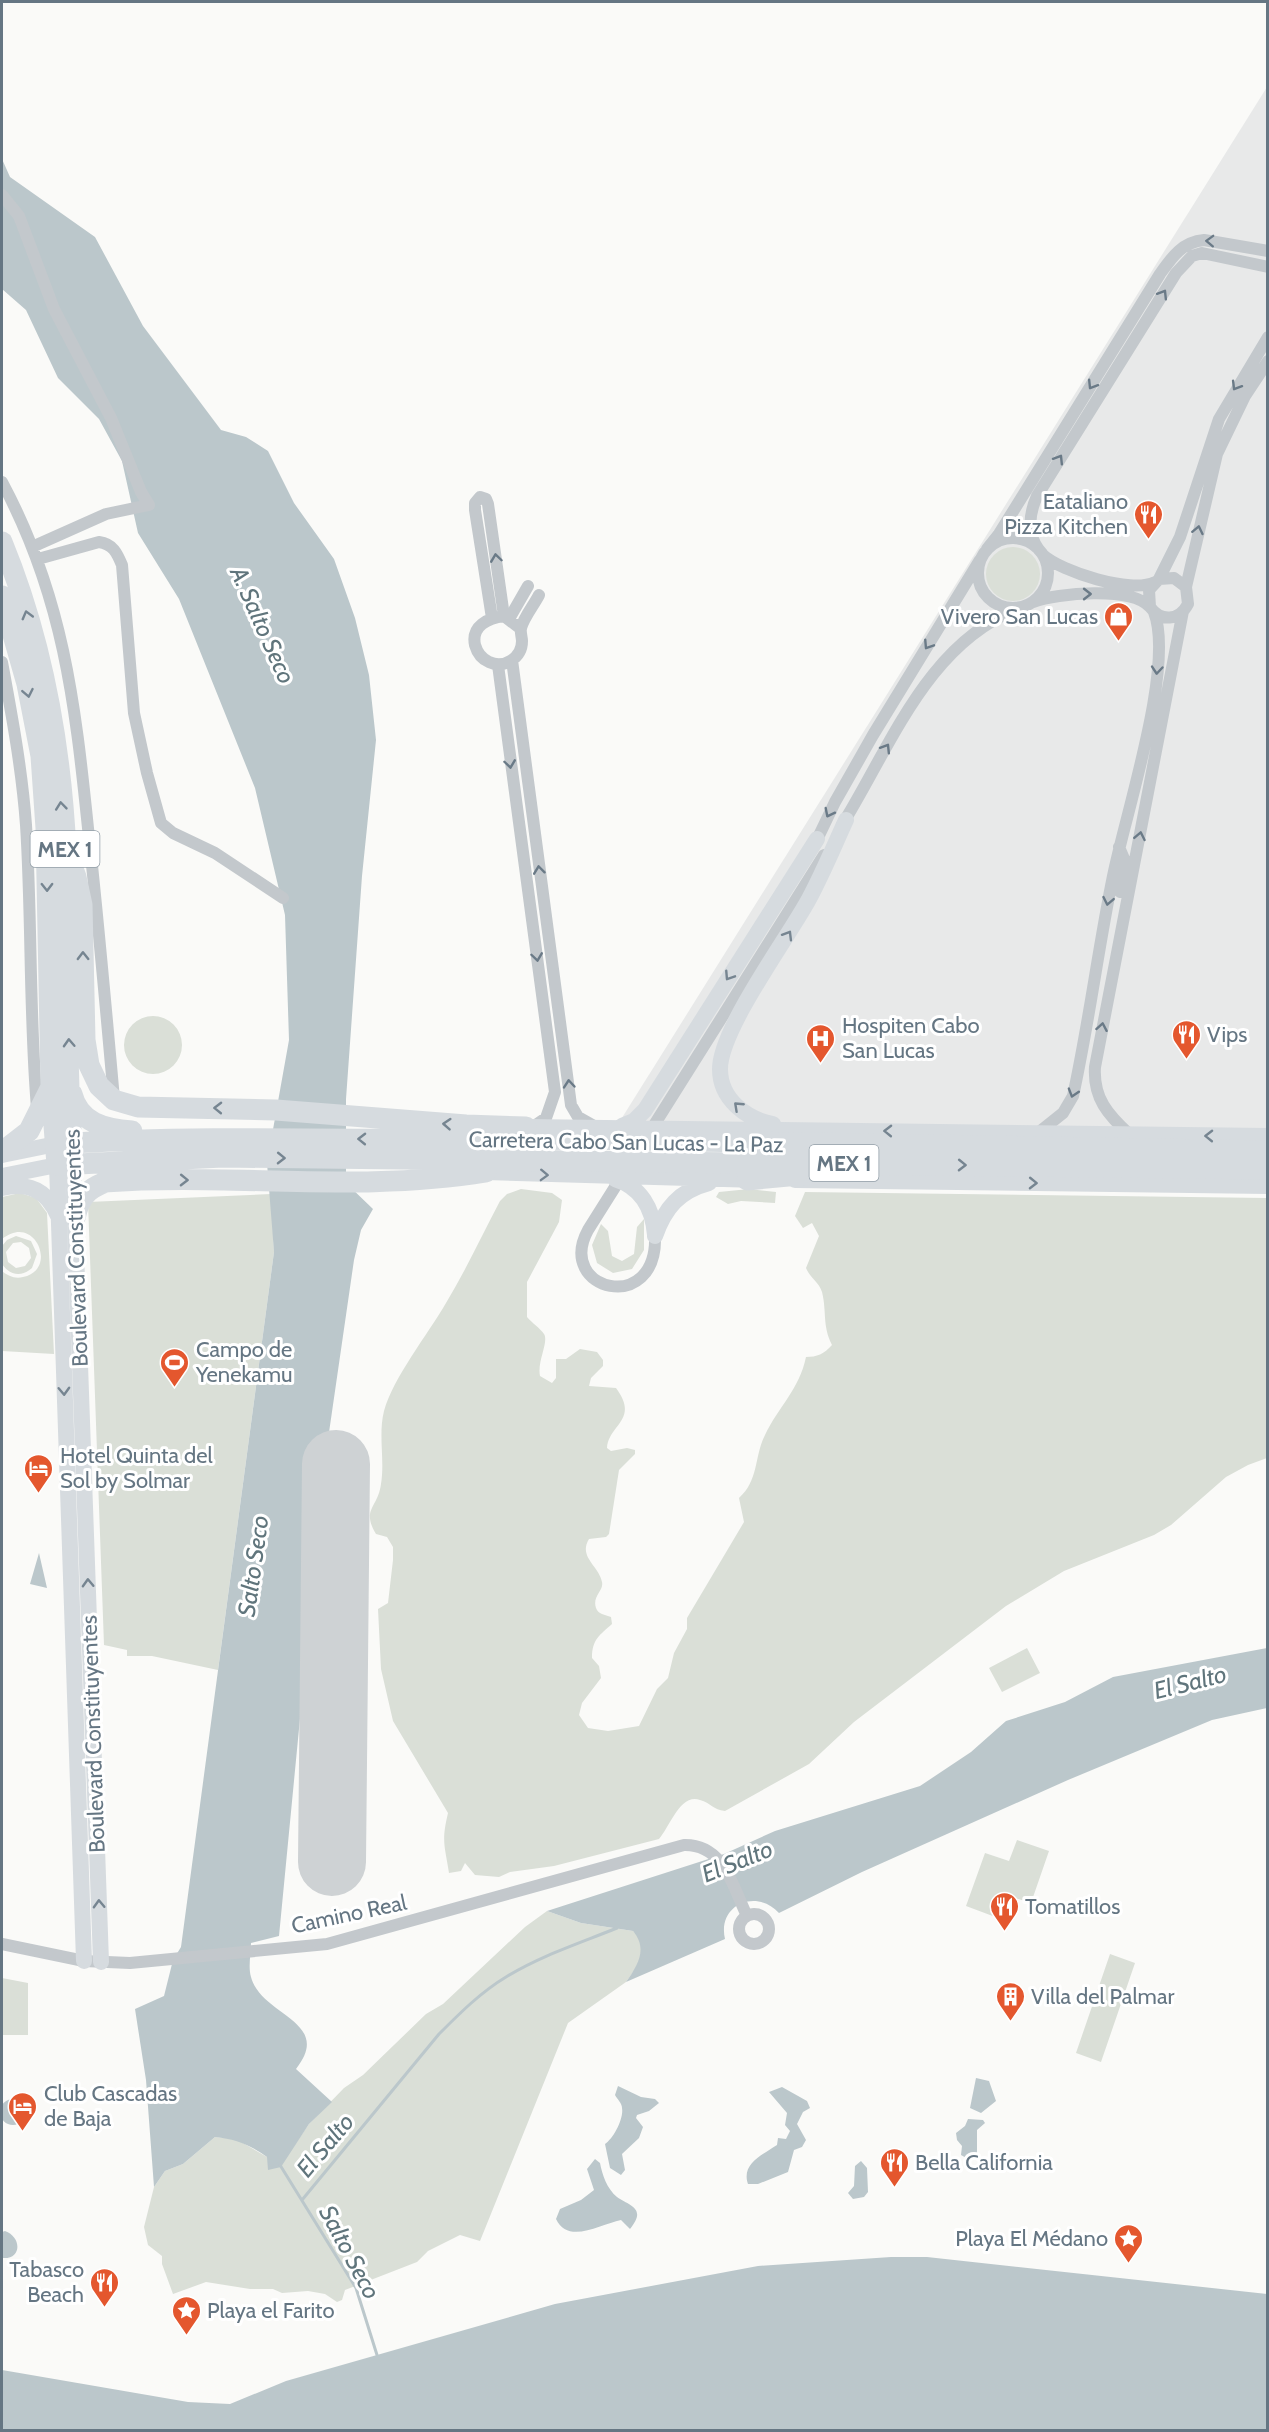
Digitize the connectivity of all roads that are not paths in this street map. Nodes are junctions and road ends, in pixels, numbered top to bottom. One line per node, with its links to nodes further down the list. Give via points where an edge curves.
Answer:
1 (2, 195): 9 (street, via 19,216 54,309 111,418 149,505 106,513)
2 (1268, 251): 10 (street, one-way to 10, via 1204,240 1194,241 1177,252)
3 (1268, 267): 8 (street, one-way to 3, via 1032,538 1031,523 1037,496 1176,273 1192,256 1202,253)
4 (1268, 337): 11 (street, one-way to 11, via 1219,419 1180,537)
5 (1268, 361): 13 (street, one-way to 5, via 1217,454 1245,396)
6 (2, 482): 9 (street)
7 (2, 542): 29 (highway, Boulevard Constituyentes / MEX 1, one-way to 7, via 48,701 22,594)
8 (1040, 552): 10 (street, via 1027,541 1014,538 1000,541); 11 (street, via 1054,564 1079,574 1136,585); 16 (street, via 1047,566 1046,583 1039,596)
9 (35, 553): 30 (street, via 99,542 116,550 122,565 134,713 161,823); 36 (street, via 66,656 79,741)
10 (984, 554): 16 (street, via 978,580 987,597 1005,607); 27 (street, one-way to 27, via 873,735)
11 (1157, 581): 13 (street, via 1174,578); 17 (street, via 1148,593)
12 (528, 586): 19 (street)
13 (1186, 587): 18 (street, via 1189,600)
14 (539, 595): 20 (street)
15 (2, 596): 35 (highway, Boulevard Constituyentes / MEX 1, one-way to 35, via 27,684 41,756)
16 (1026, 605): 17 (street, one-way to 17, via 1059,596 1094,594 1134,598); 26 (street, one-way to 16, via 884,751 946,659 983,626)
17 (1152, 609): 18 (street, via 1168,618); 28 (street, one-way to 28, via 1158,642 1156,684)
18 (1183, 611): 34 (street, one-way to 18)
19 (502, 618): 19 (street, one-way to 19, via 488,504 480,497 475,510); 20 (street); 23 (street, via 481,624 476,631 475,646 484,659)
20 (520, 629): 21 (street, via 521,648)
21 (512, 660): 23 (street); 24 (street)
22 (2, 662): 37 (street, via 26,824)
23 (498, 664): 25 (street)
24 (522, 733): 25 (street); 32 (street, one-way to 24)
25 (506, 736): 31 (street, one-way to 31)
26 (846, 819): 33 (street); 40 (main road, one-way to 26, via 756,1119 732,1101 721,1078 722,1057 744,1007 809,899)
27 (817, 839): 33 (street); 39 (main road, one-way to 39, via 645,1110 634,1121)
28 (1119, 847): 34 (street, via 1125,861 1120,896); 41 (street, one-way to 41, via 1073,1095 1063,1113)
29 (66, 850): 35 (highway, Boulevard Constituyentes / MEX 1, one-way to 29, via 67,1007); 36 (highway, one-way to 29, via 99,1086 89,1065 81,905)
30 (283, 898)
31 (529, 905): 32 (street); 38 (street, one-way to 38, via 555,1092 546,1118)
32 (543, 905): 39 (street, one-way to 32, via 582,1120 571,1108)
33 (790, 905): 64 (street, via 594,1221 581,1245 582,1261 591,1276 608,1287 627,1286 642,1277 653,1261)
34 (1126, 906): 42 (street, one-way to 34, via 1102,1106 1094,1079)
35 (61, 1086): 37 (highway); 46 (highway, MEX 1, via 79,1112 101,1126); 50 (highway, Boulevard Constituyentes / MEX 1)
36 (114, 1100): 38 (highway, one-way to 36, via 268,1109 138,1107)
37 (38, 1116): 49 (highway, via 29,1131)
38 (529, 1127): 39 (main road); 44 (highway)
39 (606, 1128): 40 (main road)
40 (791, 1130): 41 (main road, one-way to 40); 45 (highway)
41 (1038, 1133): 42 (main road)
42 (1130, 1134): 43 (main road, one-way to 42)
43 (1268, 1136)
44 (483, 1141): 45 (highway, Carretera Cabo San Lucas - La Paz / MEX 1); 48 (highway, Carretera Cabo San Lucas - La Paz / MEX 1)
45 (706, 1143): 47 (highway, Carretera Cabo San Lucas - La Paz / MEX 1)
46 (217, 1144): 48 (highway, Carretera Cabo San Lucas - La Paz / MEX 1); 50 (highway, Carretera Cabo San Lucas - La Paz / MEX 1); 51 (highway, Carretera Cabo San Lucas - La Paz / MEX 1)
47 (1268, 1151)
48 (422, 1153): 52 (highway, Carretera Cabo San Lucas - La Paz / MEX 1); 55 (highway)
49 (2, 1154): 50 (main road)
50 (64, 1154): 51 (highway, Carretera Cabo San Lucas - La Paz / MEX 1); 56 (main road); 63 (main road, Boulevard Constituyentes)
51 (194, 1158): 60 (highway, via 160,1163)
52 (926, 1165): 53 (highway, Carretera Cabo San Lucas - La Paz / MEX 1, one-way to 53); 59 (highway)
53 (1150, 1167): 54 (highway, Carretera Cabo San Lucas - La Paz / MEX 1); 61 (highway)
54 (1268, 1169)
55 (486, 1172): 57 (main road, one-way to 57); 60 (highway, one-way to 55, via 346,1183 438,1180)
56 (2, 1176)
57 (609, 1177): 58 (main road); 64 (main road, via 629,1185 643,1198)
58 (724, 1179): 59 (main road); 64 (main road, via 680,1195 663,1215)
59 (747, 1180): 61 (main road, one-way to 61)
60 (104, 1182): 63 (highway, via 89,1189)
61 (1268, 1184)
62 (2, 1188): 63 (main road, via 21,1185 35,1189)
63 (67, 1218): 67 (main road, Boulevard Constituyentes)
64 (655, 1236)
65 (747, 1916): 67 (street, Camino Real, via 718,1857 698,1845 677,1846 338,1942 173,1960)
66 (2, 1944): 67 (street, Camino Real)
67 (92, 1962)

